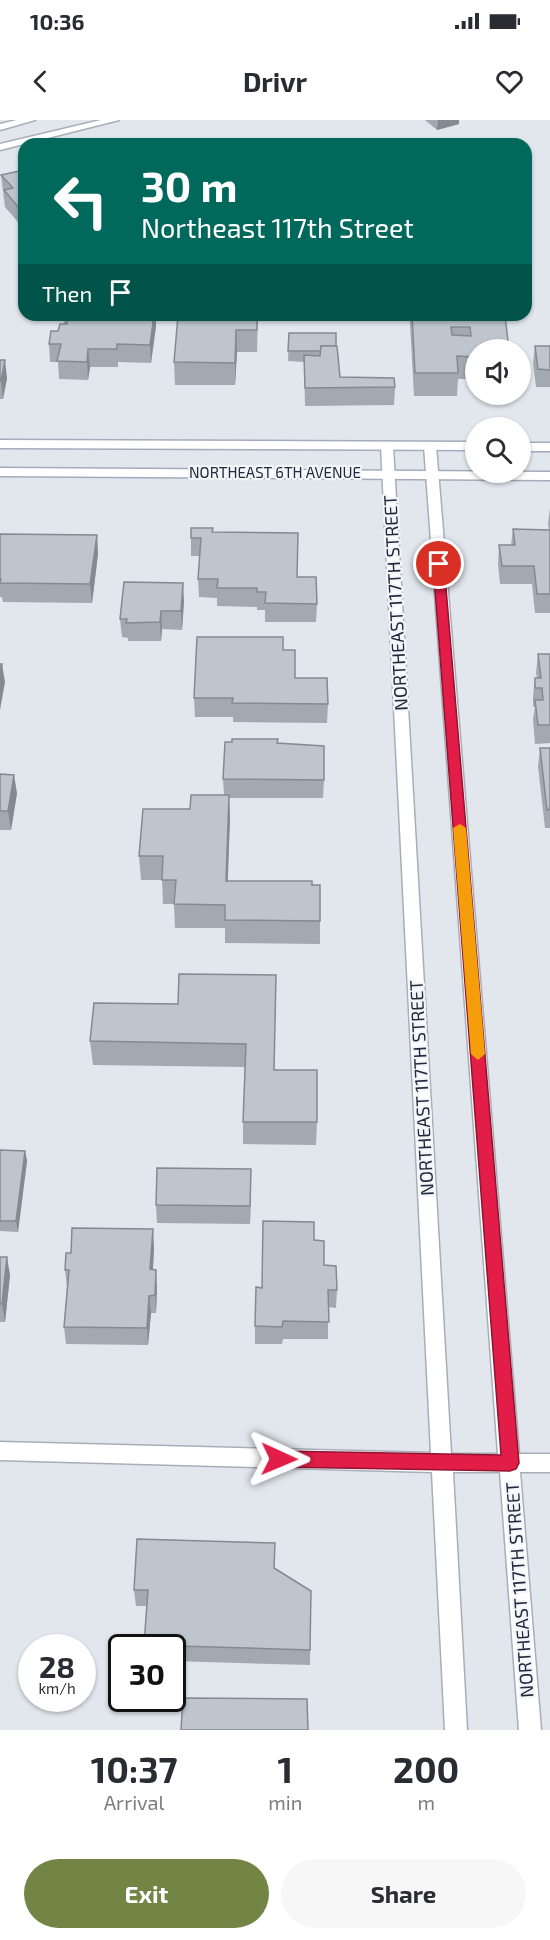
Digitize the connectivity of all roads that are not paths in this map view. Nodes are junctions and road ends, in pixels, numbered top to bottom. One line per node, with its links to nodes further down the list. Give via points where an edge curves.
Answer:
1 (30, 120): 3 (street)
2 (114, 120): 4 (street)
3 (0, 127)
4 (38, 138)
5 (18, 143): 6 (street)
6 (0, 147)
7 (0, 444): 8 (street, NORTHEAST 6TH AVENUE)
8 (387, 446): 9 (street, NORTHEAST 6TH AVENUE); 14 (street, NORTHEAST 117TH STREET)
9 (430, 446): 10 (street, NORTHEAST 6TH AVENUE); 15 (street, NORTHEAST 117TH STREET)
10 (465, 446)
11 (531, 447): 12 (street)
12 (550, 447)
13 (0, 472): 14 (street, NORTHEAST 6TH AVENUE)
14 (389, 474): 15 (street, NORTHEAST 6TH AVENUE); 18 (street, NORTHEAST 117TH STREET)
15 (431, 475): 16 (street, NORTHEAST 6TH AVENUE); 19 (street, NORTHEAST 117TH STREET)
16 (550, 476)
17 (0, 1451): 18 (street)
18 (442, 1463): 19 (street); 21 (street, NORTHEAST 117TH STREET)
19 (510, 1463): 20 (street); 22 (street, NORTHEAST 117TH STREET)
20 (550, 1463)
21 (456, 1730)
22 (530, 1730)

